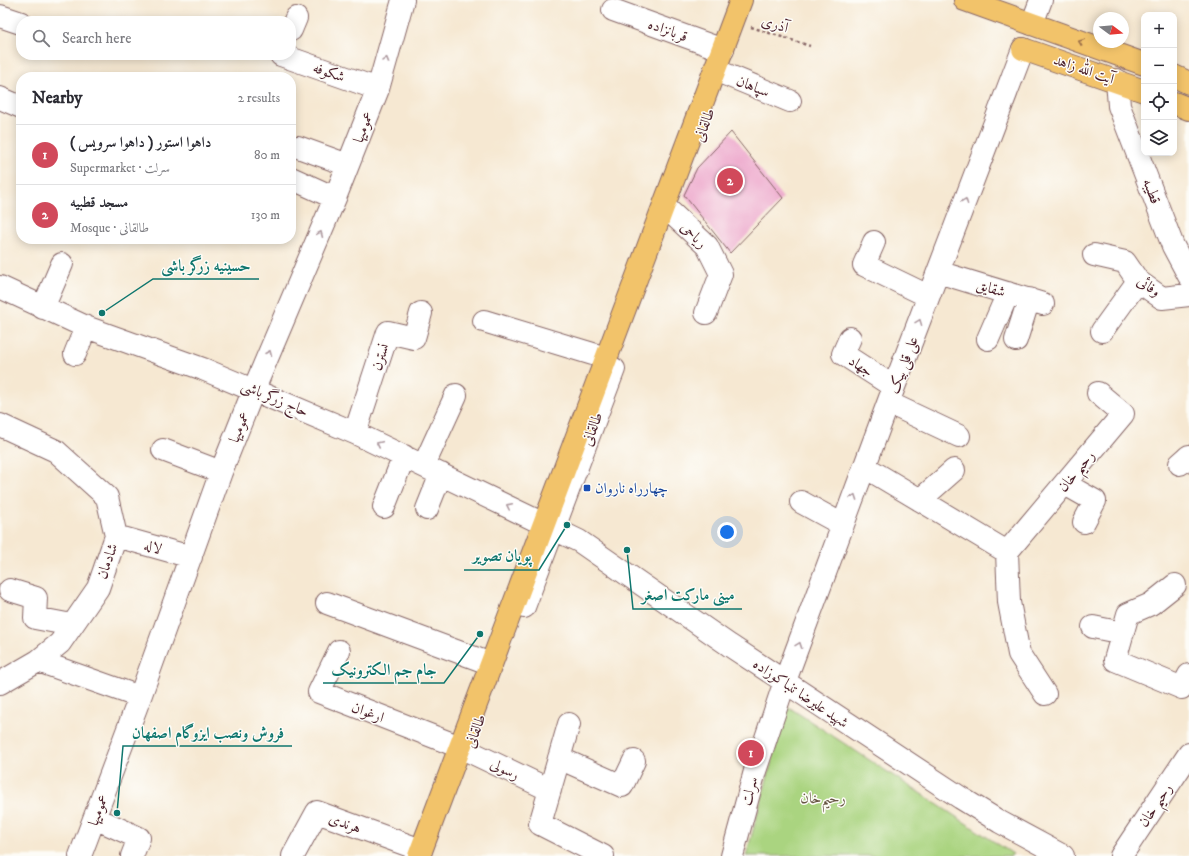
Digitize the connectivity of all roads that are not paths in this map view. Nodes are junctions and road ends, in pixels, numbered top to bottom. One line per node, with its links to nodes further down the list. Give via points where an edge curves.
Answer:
1 (4, 0): 7 (street)
2 (403, 0): 22 (street, عمومیها, one-way to 2)
3 (741, 0): 13 (main road, طالقانی)
4 (752, 0): 18 (street, طالقانی, via 743,25)
5 (965, 0): 11 (main road, آیت الله زاهد)
6 (1041, 0): 11 (street)
7 (0, 9)
8 (613, 10): 13 (street, قربانزاده)
9 (0, 16): 10 (street)
10 (16, 21)
11 (1032, 24): 15 (main road, آیت الله زاهد, one-way to 11)
12 (1023, 49): 20 (main road, آیت الله زاهد); 38 (street, علی قلی بیک, one-way to 12)
13 (722, 50): 18 (main road, طالقانی)
14 (295, 60): 22 (street, شکوفه)
15 (1141, 63)
16 (1177, 70): 17 (street)
17 (1189, 71)
18 (719, 72): 25 (street, سپاهان); 33 (main road, طالقانی)
19 (1177, 77): 21 (main road)
20 (1117, 80): 23 (main road, آیت الله زاهد); 35 (street, قطیبه, via 1119,106)
21 (1189, 83)
22 (378, 89): 30 (street, عمومیها)
23 (1141, 90)
24 (0, 98): 27 (street)
25 (790, 101)
26 (1177, 104): 28 (main road)
27 (16, 105)
28 (1189, 109)
29 (298, 147): 30 (street)
30 (348, 165): 32 (street, عمومیها)
31 (296, 180): 32 (street)
32 (335, 198): 56 (street, عمومیها, one-way to 32)
33 (668, 209): 47 (street, ریاحی, via 707,246 721,274); 55 (main road, طالقانی); 76 (street, طالقانی)
34 (874, 242): 44 (street, via 864,266)
35 (1181, 243): 39 (street, قطیبه)
36 (1094, 254): 40 (street, وفائی, via 1125,262)
37 (62, 264): 45 (street)
38 (938, 272): 42 (street, شقایق); 44 (street, علی قلی بیک)
39 (1189, 276)
40 (1138, 281): 43 (street, وفائی, via 1162,298); 50 (street)
41 (0, 287): 45 (street, حاج زرگر باشی)
42 (1008, 293): 52 (street); 53 (street, شقایق, via 1036,302)
43 (1189, 295)
44 (928, 296): 59 (street, علی قلی بیک, one-way to 44)
45 (43, 308): 49 (street, حاج زرگر باشی)
46 (421, 313): 61 (street, نسترن, via 414,338 388,332)
47 (706, 313)
48 (484, 321): 55 (street)
49 (86, 327): 54 (street); 56 (street, حاج زرگر باشی)
50 (1102, 331)
51 (850, 338): 59 (street, جهاد, via 843,354)
52 (988, 339)
53 (1016, 340)
54 (75, 354)
55 (606, 358): 76 (main road, طالقانی)
56 (254, 389): 61 (street, حاج زرگر باشی); 68 (street, عمومیها)
57 (1098, 393): 69 (street, رحیم خان, via 1123,414)
58 (456, 395): 66 (street)
59 (891, 395): 62 (street); 65 (street, علی قلی بیک)
60 (0, 425): 77 (street, شادمان, via 56,451 107,497)
61 (355, 432): 64 (street, حاج زرگر باشی, one-way to 61)
62 (959, 436)
63 (163, 450): 68 (street)
64 (404, 456): 66 (street, حاج زرگر باشی); 72 (street)
65 (865, 467): 70 (street); 75 (street, علی قلی بیک, one-way to 65)
66 (433, 470): 73 (street); 76 (street, حاج زرگر باشی, one-way to 66)
67 (954, 470): 70 (street)
68 (221, 472): 79 (street, عمومیها)
69 (1065, 484): 74 (street, via 1095,501); 78 (street, رحیم خان)
70 (920, 500): 78 (street)
71 (801, 502): 75 (street)
72 (384, 507)
73 (427, 509)
74 (1084, 522)
75 (843, 525): 90 (street, علی قلی بیک, one-way to 75)
76 (549, 526): 88 (main road, طالقانی); 90 (street, شهید علیرضا تنباکوزاده, via 579,541); 95 (street, طالقانی)
77 (116, 536): 79 (street, لاله); 83 (street, شادمان, via 98,588)
78 (1007, 552): 92 (street, via 1009,602 1019,654)
79 (191, 557): 93 (street, عمومیها)
80 (1175, 585): 85 (street, via 1151,604 1128,614)
81 (10, 590): 83 (street, via 36,598 35,618)
82 (327, 603): 88 (street)
83 (72, 625): 87 (street, شادمان, via 60,643)
84 (1093, 627): 85 (street)
85 (1123, 633): 89 (street, via 1115,660 1182,688)
86 (339, 652): 95 (street, ارغوان, via 319,692)
87 (38, 661): 91 (street, شادمان); 93 (street)
88 (491, 664): 95 (main road, طالقانی)
89 (1189, 675)
90 (785, 681): 101 (street, شهید علیرضا تنباکوزاده, via 971,804); 107 (street, سرلت, via 755,771)
91 (0, 683)
92 (1045, 694)
93 (140, 697): 100 (street, عمومیها)
94 (569, 724): 97 (street)
95 (463, 749): 99 (street, رسولی); 102 (main road, طالقانی)
96 (1189, 754): 109 (street, رحیم خان)
97 (559, 758): 98 (street, via 622,786); 99 (street)
98 (634, 761)
99 (550, 790): 106 (street, via 540,824)
100 (94, 818): 103 (street, عمومیها); 104 (street, via 139,838)
101 (1035, 850): 108 (street, شهید علیرضا تنباکوزاده)
102 (422, 854): 105 (street, هرندی, via 317,812)
103 (80, 856)
104 (132, 856)
105 (293, 856)
106 (603, 856)
107 (732, 856)
108 (1063, 856)
109 (1121, 856)

